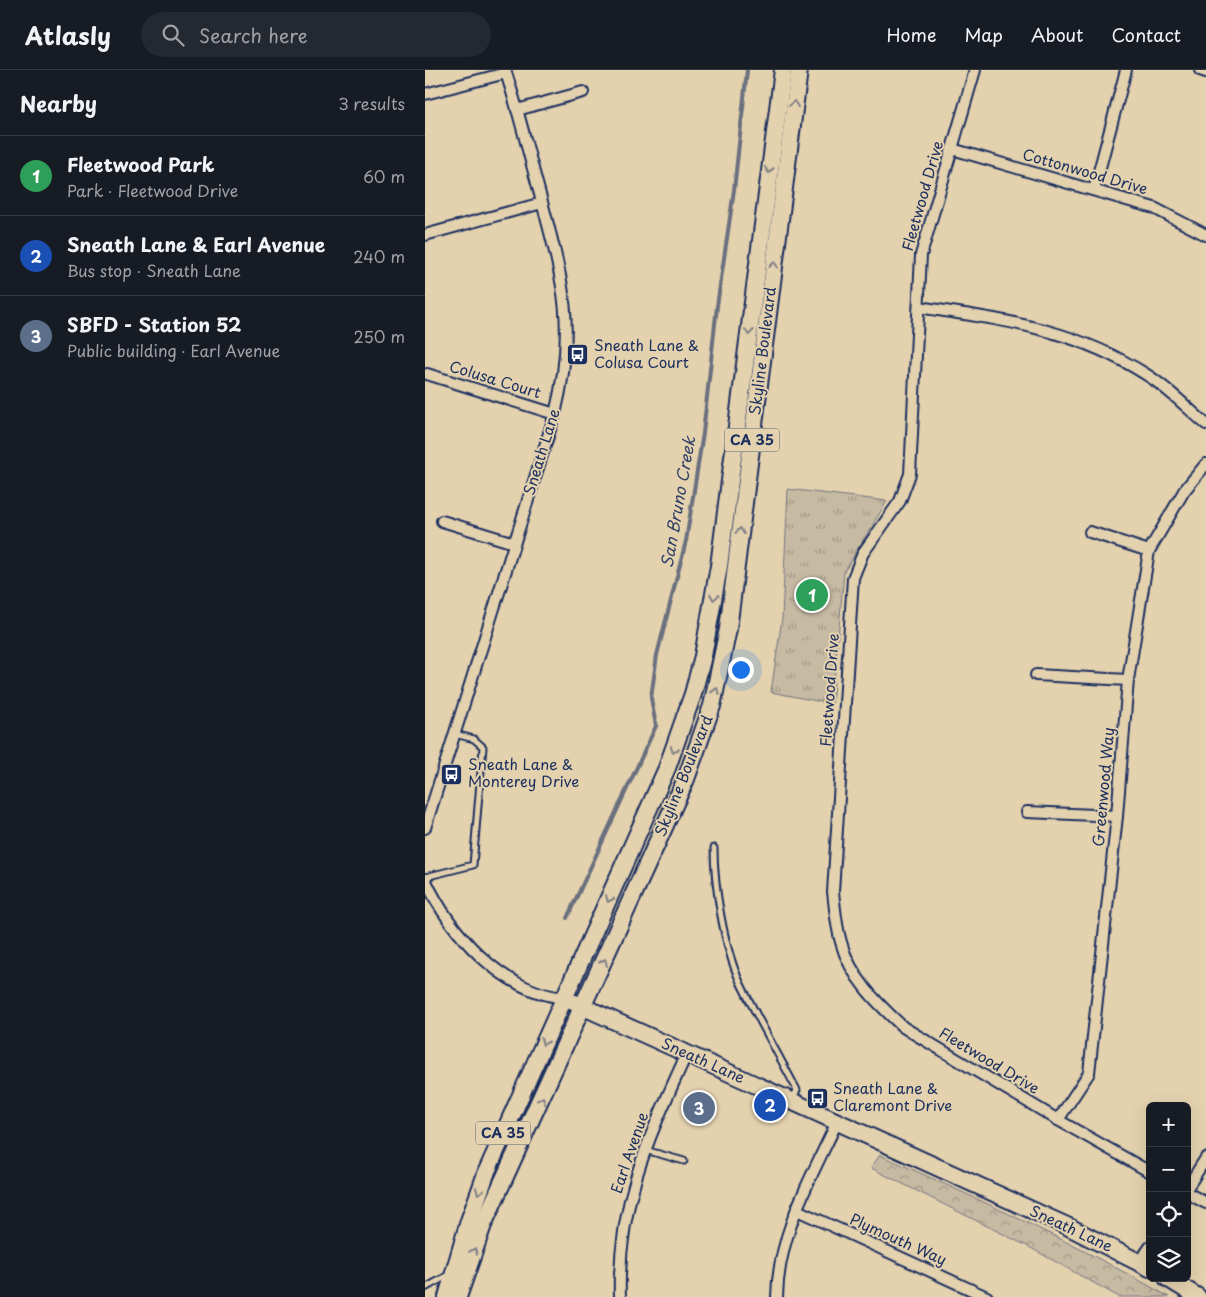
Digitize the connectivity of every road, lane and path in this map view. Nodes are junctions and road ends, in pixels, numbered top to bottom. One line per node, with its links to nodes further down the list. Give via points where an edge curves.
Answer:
1 (783, 70): 33 (main road, Skyline Boulevard / CA 35, one-way to 33, via 719,566 703,656 667,768)
2 (799, 70): 34 (main road, Skyline Boulevard / CA 35, one-way to 2, via 696,755 719,680)
3 (975, 70): 11 (street, Fleetwood Drive)
4 (1126, 70): 12 (street)
5 (1200, 70): 7 (street)
6 (506, 72): 9 (street); 10 (street, Sneath Lane)
7 (1206, 72)
8 (583, 92): 10 (street)
9 (425, 94)
10 (517, 110): 13 (street, Sneath Lane)
11 (952, 149): 12 (street, Cottonwood Drive); 16 (street, Fleetwood Drive, via 921,255)
12 (1094, 190): 15 (street, Cottonwood Drive, via 1154,208)
13 (542, 203): 14 (street); 18 (street, Sneath Lane, via 566,307 566,362)
14 (425, 235)
15 (1206, 235)
16 (919, 307): 19 (street, via 1020,322 1091,344 1149,375); 37 (street, Fleetwood Drive, via 910,474 900,501 863,553 853,578 833,892 841,943 858,980 903,1027)
17 (427, 374): 18 (street, Colusa Court)
18 (555, 414): 23 (street, Sneath Lane)
19 (1206, 424)
20 (1206, 464): 24 (street, Greenwood Way, via 1184,491)
21 (442, 521): 23 (street)
22 (1090, 532): 24 (street)
23 (514, 543): 27 (street, Sneath Lane)
24 (1149, 551): 26 (street, Greenwood Way)
25 (1036, 675): 26 (street)
26 (1128, 680): 29 (street, Greenwood Way)
27 (454, 733): 30 (street, Sneath Lane); 32 (lane, via 474,739 483,747 473,865)
28 (1027, 812): 29 (street)
29 (1117, 816): 37 (street, Greenwood Way, via 1089,1073)
30 (425, 828)
31 (714, 848): 36 (lane, via 714,877 739,980 797,1090)
32 (425, 878): 33 (street, Sneath Lane, via 446,917 479,955 521,984)
33 (564, 998): 34 (main road, Sneath Lane); 48 (main road, Skyline Boulevard / CA 35, one-way to 48, via 483,1183)
34 (584, 1006): 35 (main road, Sneath Lane); 52 (main road, Skyline Boulevard / CA 35, one-way to 34, via 486,1219)
35 (687, 1054): 36 (main road, Sneath Lane); 39 (street, Earl Avenue)
36 (792, 1102): 38 (main road, Sneath Lane)
37 (1057, 1120): 42 (street, Fleetwood Drive)
38 (837, 1122): 46 (street); 47 (main road, Sneath Lane, via 1067,1226)
39 (645, 1150): 41 (lane); 53 (street, Earl Avenue, via 631,1189 626,1217)
40 (1206, 1158): 43 (street)
41 (684, 1161)
42 (1146, 1170)
43 (1191, 1182)
44 (1191, 1194): 45 (street)
45 (1206, 1203)
46 (797, 1210): 54 (street, via 783,1250); 55 (street, Plymouth Way)
47 (1145, 1266)
48 (453, 1273): 50 (lane); 51 (main road, Skyline Boulevard / CA 35)
49 (1174, 1282): 56 (main road)
50 (425, 1288)
51 (447, 1297)
52 (458, 1297)
53 (620, 1297)
54 (777, 1297)
55 (987, 1297)
56 (1198, 1297)

